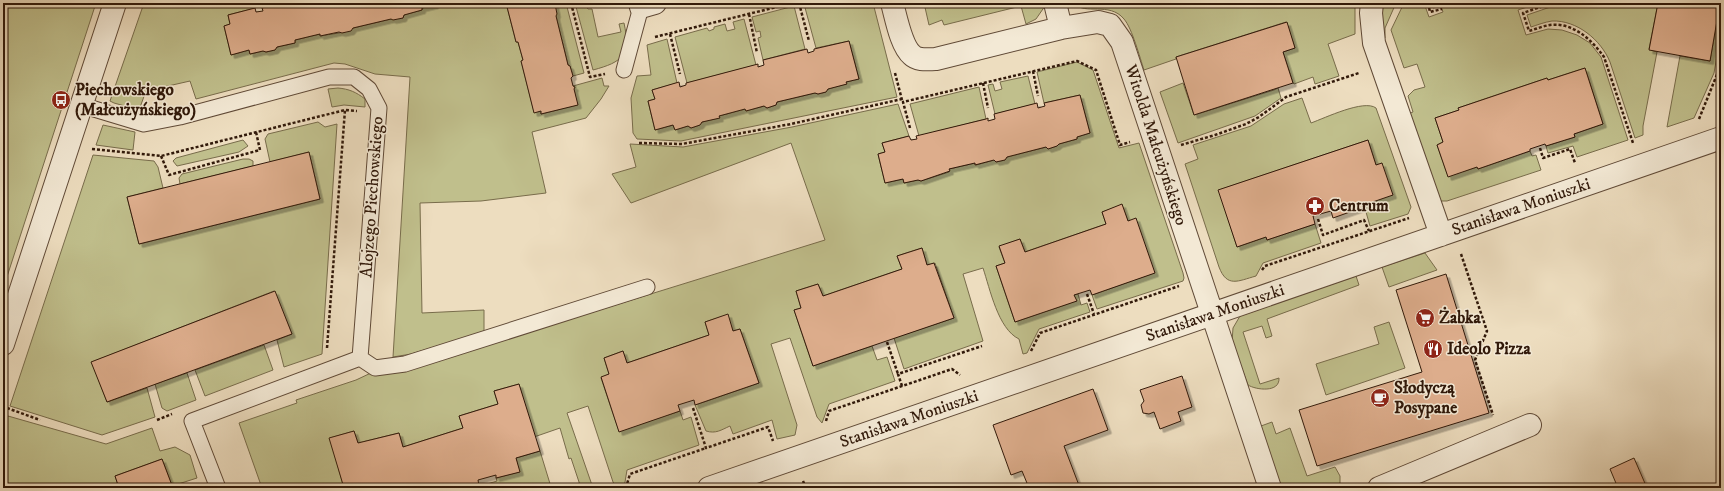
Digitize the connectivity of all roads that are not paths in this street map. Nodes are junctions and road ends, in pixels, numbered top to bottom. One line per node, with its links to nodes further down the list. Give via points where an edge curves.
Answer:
1 (115, 3): 8 (street)
2 (892, 3): 6 (street, Witolda Małcużyńskiego, via 904,43 912,56 921,59 936,59)
3 (1055, 3): 6 (street)
4 (1372, 3): 10 (street, via 1374,43)
5 (645, 4): 7 (lane)
6 (1061, 28): 12 (street, Witolda Małcużyńskiego, via 1098,22 1110,26 1122,42)
7 (624, 70)
8 (81, 105): 13 (street); 14 (lane, Alojzego Piechowskiego, via 144,124 180,117 329,77 354,77 369,89 379,108)
9 (1721, 138): 10 (street, Stanisława Moniuszki)
10 (1441, 235): 12 (street, Stanisława Moniuszki)
11 (647, 287): 14 (lane, via 405,364 376,368)
12 (1211, 314): 17 (street, Stanisława Moniuszki); 18 (street, Witolda Małcużyńskiego)
13 (3, 344)
14 (360, 358): 16 (lane, via 192,421)
15 (1530, 425): 19 (street)
16 (218, 488)
17 (709, 488)
18 (1270, 488)
19 (1379, 488)

